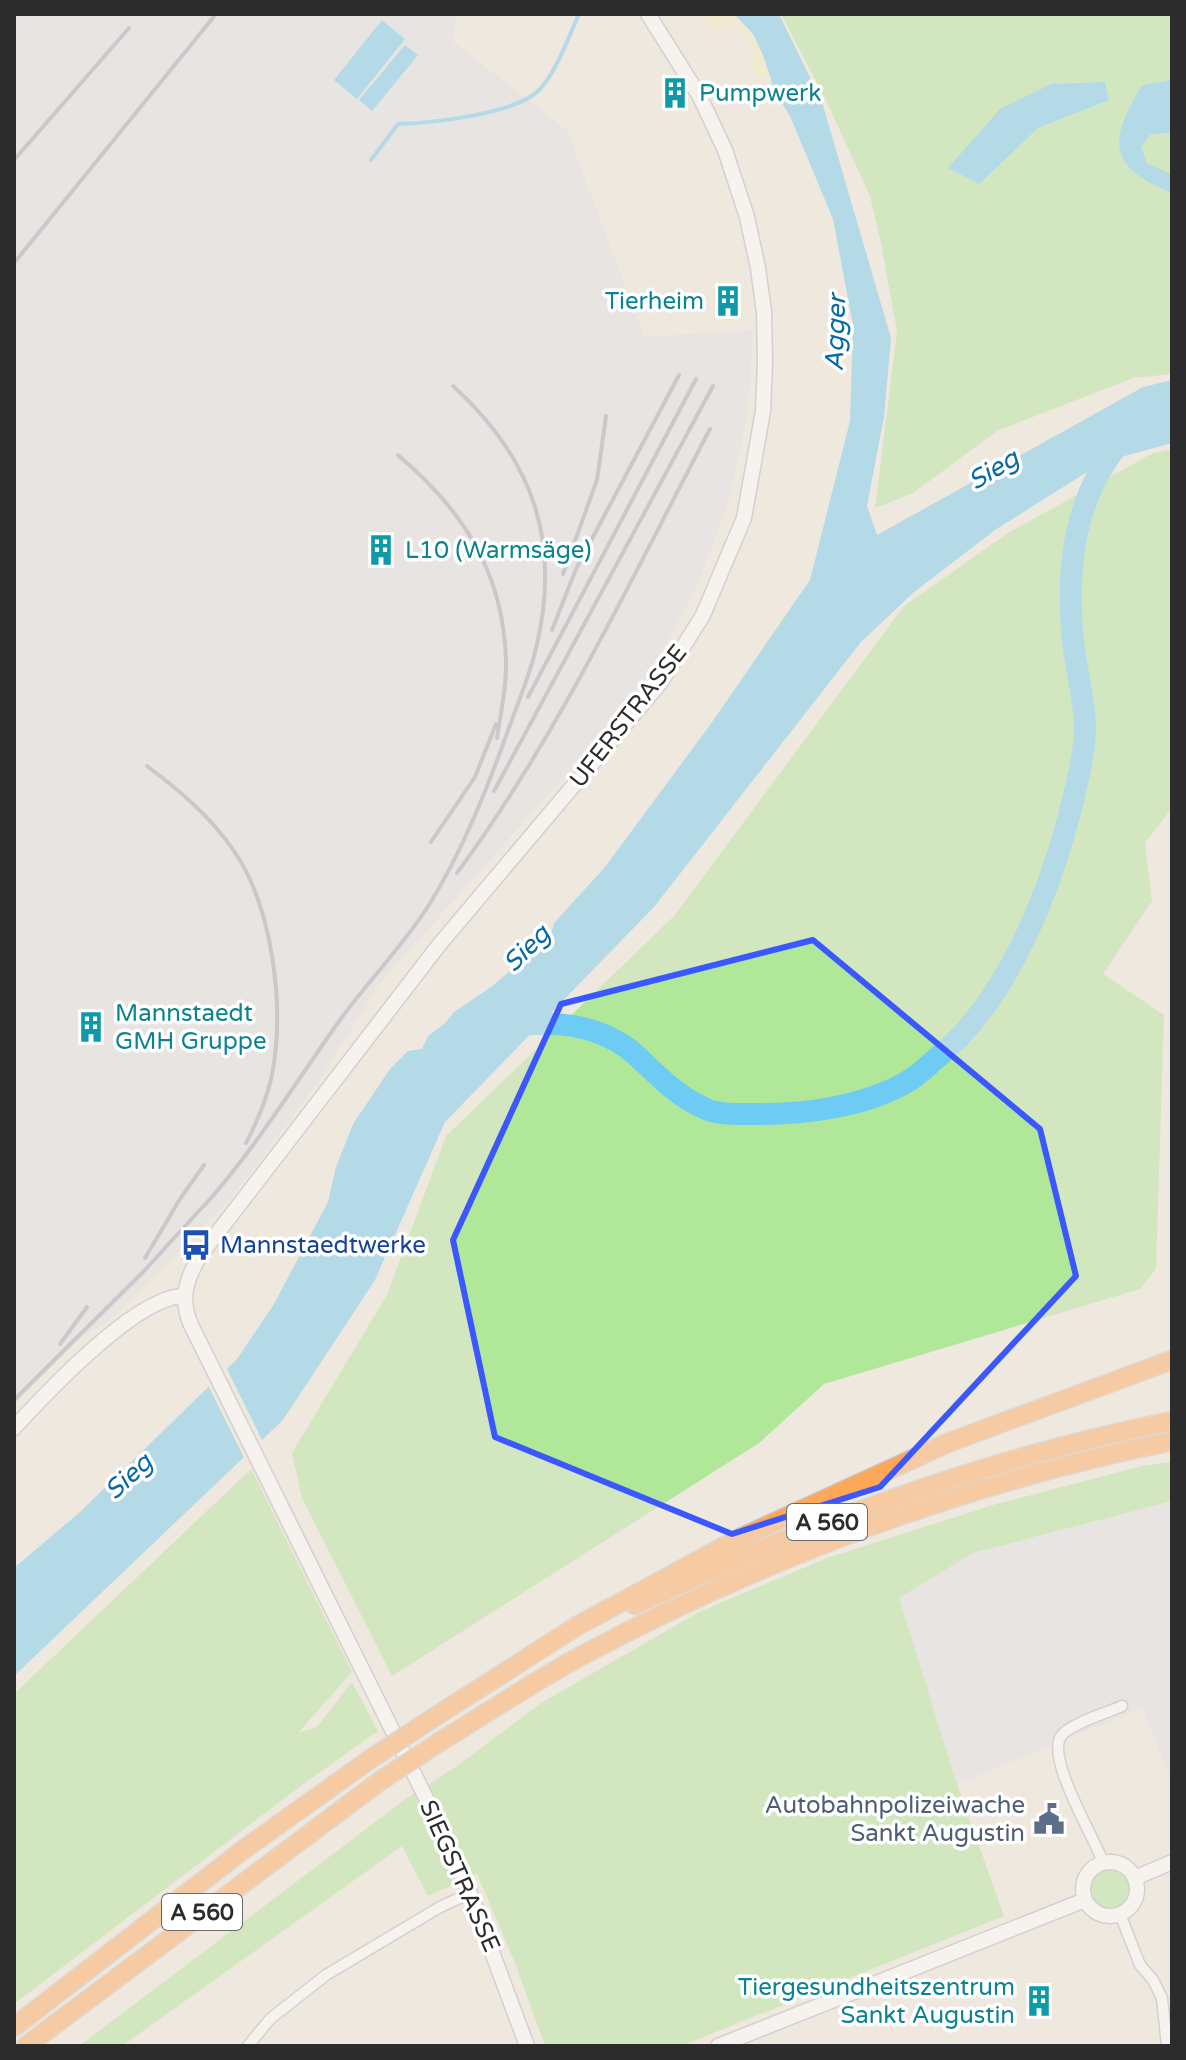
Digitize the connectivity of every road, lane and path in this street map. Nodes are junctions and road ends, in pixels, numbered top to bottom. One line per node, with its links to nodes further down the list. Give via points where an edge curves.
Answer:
1 (648, 14): 2 (street, UFERSTRASSE, via 700,97 725,150 758,268 765,350 763,411 744,518 703,615 661,682 439,945 202,1253)
2 (184, 1296): 5 (street, via 153,1306 122,1328 59,1380); 12 (street, SIEGSTRASSE, via 191,1325)
3 (1169, 1362): 7 (highway, via 976,1431 791,1514 624,1598)
4 (1172, 1421): 7 (highway, A 560, via 974,1470 805,1530 622,1612)
5 (14, 1428)
6 (1172, 1441): 18 (highway, A 560, bridge, via 965,1493 811,1549 605,1644 380,1781)
7 (501, 1675): 15 (highway, A 560, bridge, via 243,1850)
8 (1122, 1706): 9 (street, via 1061,1735 1057,1751)
9 (1103, 1862): 11 (street, via 1125,1866); 13 (street, via 1083,1881)
10 (1172, 1862): 11 (street)
11 (1135, 1878): 14 (street, via 1133,1903)
12 (470, 1893): 16 (street, SIEGSTRASSE); 17 (street, via 326,1975 270,2019)
13 (1085, 1900): 14 (street, via 1095,1912); 19 (street)
14 (1120, 1914): 20 (street, via 1140,1965 1162,1998)
15 (14, 2027)
16 (527, 2044)
17 (251, 2045)
18 (26, 2046)
19 (718, 2046)
20 (1167, 2046)

